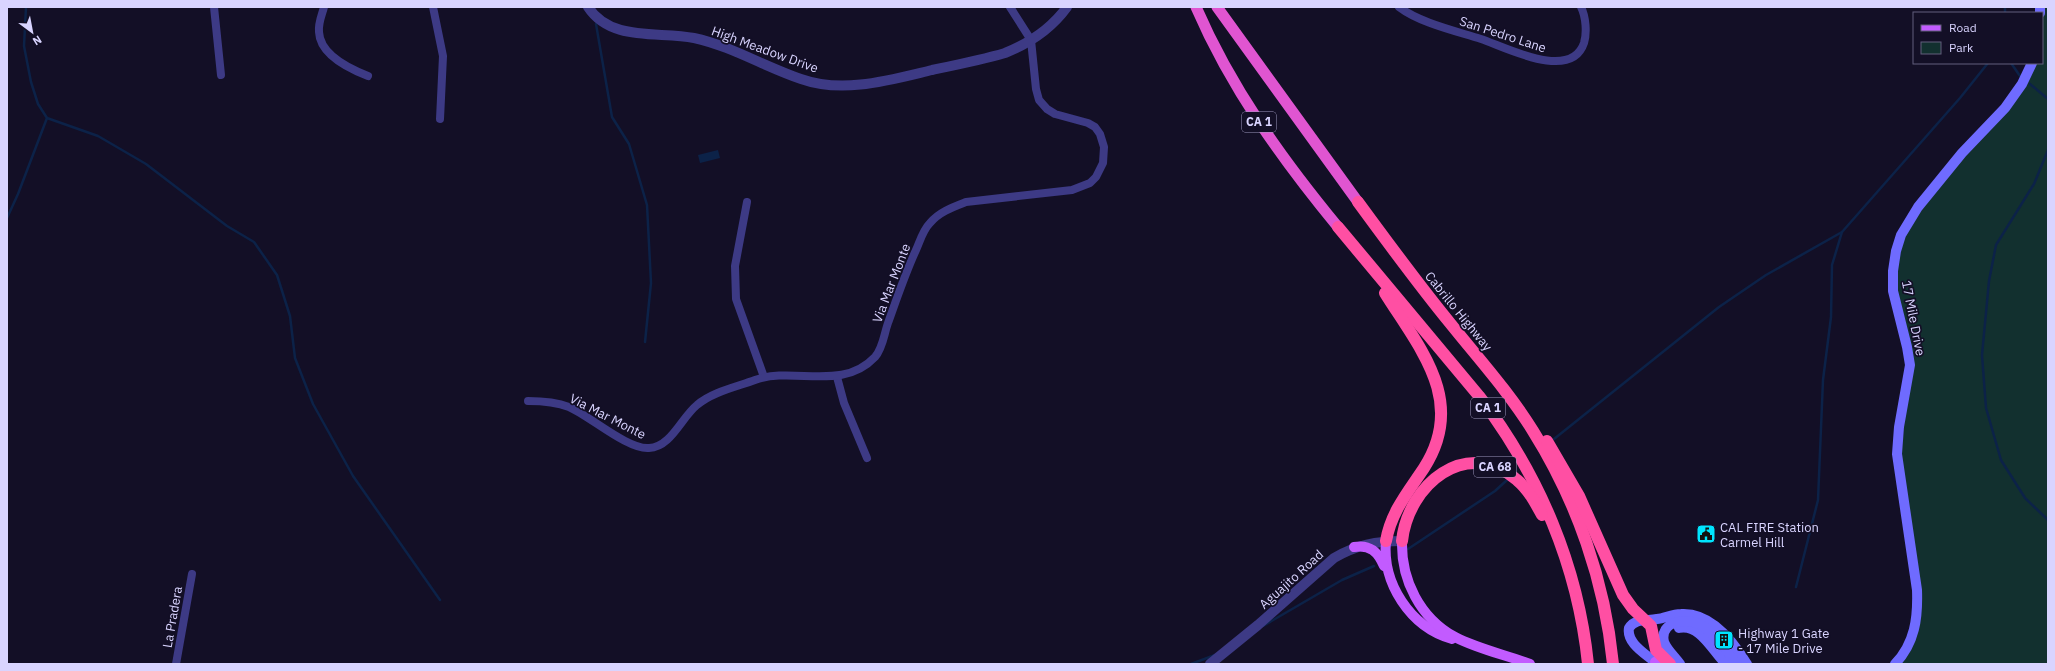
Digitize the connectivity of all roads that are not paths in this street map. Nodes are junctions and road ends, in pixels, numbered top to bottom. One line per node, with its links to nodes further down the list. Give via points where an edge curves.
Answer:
1 (214, 7): 13 (street)
2 (324, 7): 14 (street, via 319,33 324,45 340,64)
3 (433, 7): 15 (street, via 443,56)
4 (588, 7): 11 (street, High Meadow Drive, via 601,21 622,31 698,39 801,79 827,84 860,84 915,74 1005,53)
5 (1010, 7): 11 (street, Via Mar Monte)
6 (1067, 7): 11 (street, High Meadow Drive, via 1055,22)
7 (1196, 7): 18 (highway, CA 1, via 1248,105 1292,169)
8 (1217, 7): 17 (highway, Cabrillo Highway / CA 1)
9 (1399, 7): 10 (street, San Pedro Lane, via 1409,14 1444,27 1550,62 1569,58 1582,48 1585,32)
10 (1581, 7)
11 (1031, 40): 21 (street, Via Mar Monte, via 1039,100 1055,114 1088,123 1095,128 1104,147 1101,169 1090,183 1077,188 966,202 937,216 922,235 880,349 870,362)
12 (2032, 64): 45 (main road, 17 Mile Drive, via 2022,84 2004,108 1962,153 1918,207 1904,229 1896,251 1893,291 1910,365 1897,454 1918,610 1908,647)
13 (221, 75)
14 (368, 76)
15 (440, 119)
16 (747, 202): 20 (street, via 735,266 736,299)
17 (1358, 202): 23 (highway, Cabrillo Highway / CA 1)
18 (1338, 227): 19 (highway, CA 1)
19 (1369, 264): 25 (highway, via 1429,361 1440,400 1439,429 1433,449 1397,508); 29 (highway, CA 1, via 1476,392 1508,436 1541,496 1561,543)
20 (764, 377): 21 (street, Via Mar Monte); 22 (street, Via Mar Monte, via 707,398 687,414 663,444 650,448 631,444 569,407 551,402)
21 (837, 377): 24 (street, via 844,403)
22 (528, 401)
23 (1514, 402): 31 (highway, via 1560,460 1583,504 1623,595); 39 (highway, Cabrillo Highway / CA 1, via 1550,460 1584,538 1603,603)
24 (868, 458)
25 (1386, 541): 26 (street, Aguajito Road); 27 (street, Aguajito Road); 30 (main road, CA 68, via 1386,561)
26 (1402, 541): 29 (highway, CA 68, via 1411,508 1431,480 1455,467 1470,464 1486,465 1510,474 1526,488); 33 (main road, CA 68, via 1404,568 1414,596 1436,623 1450,634)
27 (1354, 547): 30 (main road, via 1366,547 1376,552); 36 (street, Aguajito Road, via 1325,564 1258,625)
28 (192, 574): 35 (street, La Pradera)
29 (1571, 575): 38 (highway, CA 1)
30 (1390, 579): 33 (main road, CA 68, via 1407,608 1421,622 1443,636)
31 (1646, 620): 34 (main road, via 1632,624 1628,633 1634,644); 40 (highway, via 1652,628 1656,650); 44 (main road, via 1682,614 1694,615 1724,634)
32 (1664, 637): 41 (main road, via 1666,646); 42 (main road, via 1676,628 1691,628 1702,636); 43 (main road, via 1667,629 1675,622 1686,620 1697,623 1707,629)
33 (1464, 640): 37 (main road, CA 68)
34 (1656, 663)
35 (176, 664)
36 (1210, 664)
37 (1530, 664)
38 (1588, 664)
39 (1613, 664)
40 (1670, 664)
41 (1680, 664)
42 (1726, 664)
43 (1737, 664)
44 (1747, 664)
45 (1895, 664)

